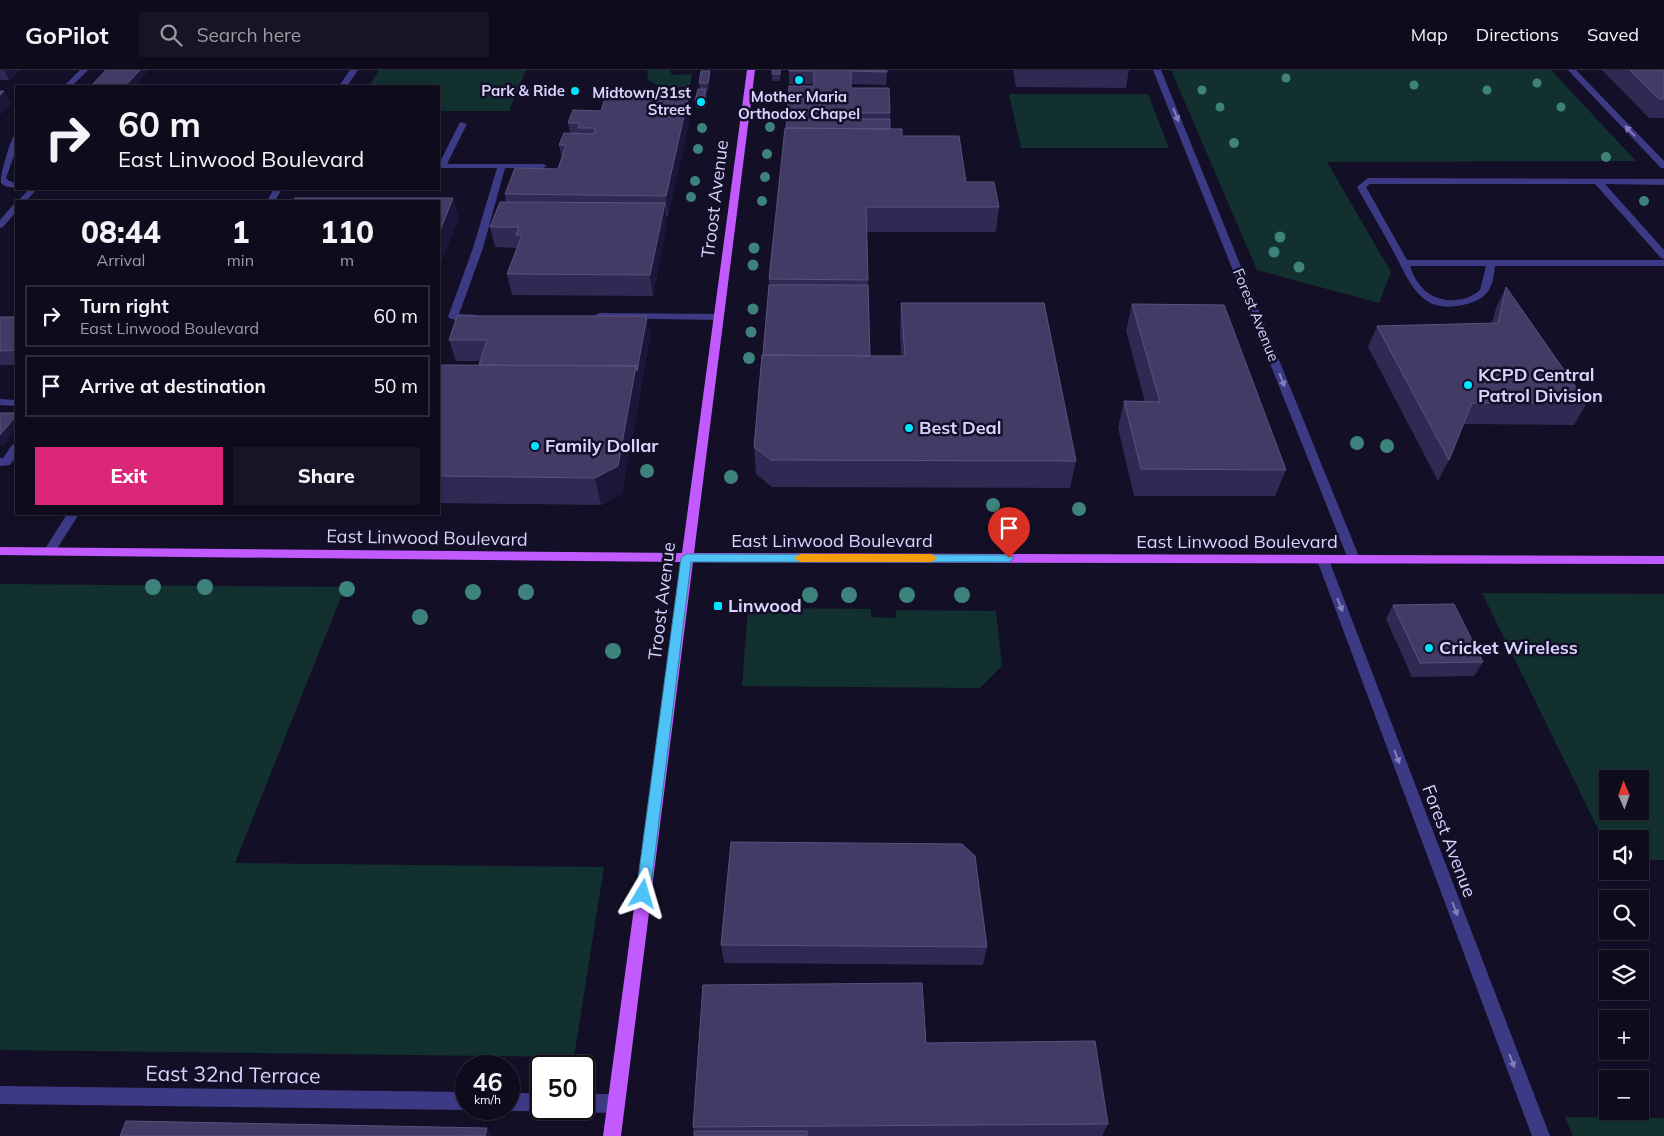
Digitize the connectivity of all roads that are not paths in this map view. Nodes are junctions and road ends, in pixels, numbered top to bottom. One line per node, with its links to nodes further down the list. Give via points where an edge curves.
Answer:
1 (84, 70): 6 (street)
2 (354, 70): 7 (street)
3 (751, 70): 27 (main road, Troost Avenue)
4 (1158, 70): 36 (street, Forest Avenue, one-way to 36)
5 (1572, 70): 13 (street, one-way to 5)
6 (69, 85)
7 (344, 85)
8 (464, 124): 10 (street)
9 (15, 142): 16 (street, via 2,178 6,183)
10 (441, 166): 11 (street)
11 (502, 166): 12 (street); 26 (street, via 454,317)
12 (543, 166)
13 (1664, 166)
14 (1598, 182): 15 (street); 21 (street); 22 (street, via 1368,181 1361,187)
15 (1664, 182)
16 (15, 185)
17 (32, 190): 18 (street)
18 (23, 200)
19 (15, 208): 20 (street)
20 (0, 224)
21 (1664, 256)
22 (1404, 263): 23 (street); 23 (street, via 1410,280 1423,295 1443,303 1460,304 1481,297 1488,285)
23 (1490, 263): 24 (street)
24 (1664, 264)
25 (591, 316): 27 (street)
26 (483, 317)
27 (718, 317): 35 (main road, Troost Avenue)
28 (0, 402): 29 (street)
29 (15, 403)
30 (15, 449): 31 (street, via 6,462)
31 (0, 462)
32 (72, 515): 34 (street)
33 (0, 551): 34 (main road, East Linwood Boulevard)
34 (49, 552): 35 (main road, East Linwood Boulevard)
35 (686, 558): 37 (main road, East Linwood Boulevard); 42 (main road, Troost Avenue)
36 (1354, 559): 37 (main road, East Linwood Boulevard); 38 (main road, East Linwood Boulevard)
37 (1323, 560): 44 (street, Forest Avenue, one-way to 44)
38 (1664, 560)
39 (0, 1095): 40 (street, East 32nd Terrace)
40 (455, 1101)
41 (595, 1103): 42 (street)
42 (616, 1103): 43 (main road, Troost Avenue)
43 (612, 1136)
44 (1541, 1136)

